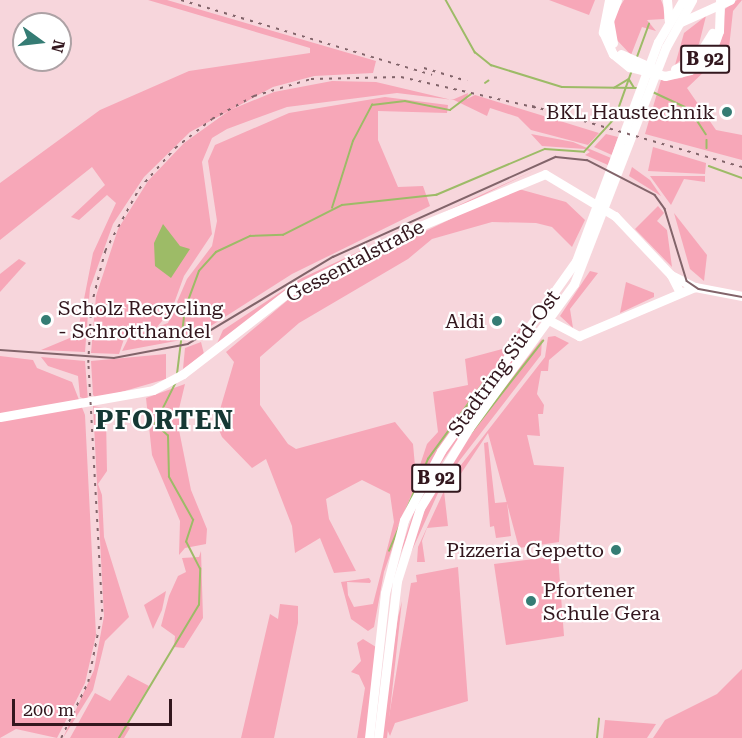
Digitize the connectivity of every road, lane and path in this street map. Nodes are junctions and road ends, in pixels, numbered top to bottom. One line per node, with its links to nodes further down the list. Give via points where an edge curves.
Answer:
1 (609, 0): 10 (main road, via 603,32 613,54)
2 (617, 0): 10 (main road, via 609,21 610,36)
3 (667, 0): 9 (main road, B 92)
4 (683, 0): 9 (main road, Stadtring Süd-Ost / B 92)
5 (692, 0): 9 (main road, Stadtring Süd-Ost / B 92)
6 (715, 0): 8 (main road)
7 (726, 1): 8 (main road); 9 (main road, B 92)
8 (717, 19): 10 (main road, B 92, via 716,42 701,63 666,73)
9 (673, 24): 11 (main road, Stadtring Süd-Ost / B 92)
10 (629, 63)
11 (583, 256): 17 (main road, Stadtring Süd-Ost / B 92); 18 (main road, Stadtring Süd-Ost / B 92)
12 (671, 275): 13 (main road); 14 (main road); 16 (main road, via 668,293); 19 (main road, Gessentalstraße, via 615,216 545,174 413,229 289,292 183,374 143,394)
13 (695, 287): 14 (main road); 15 (main road)
14 (679, 291): 16 (main road)
15 (742, 296)
16 (658, 301): 18 (main road, via 579,336)
17 (539, 314): 18 (main road); 20 (main road, Stadtring Süd-Ost / B 92, via 430,467 404,520 385,593)
18 (548, 321): 21 (main road, Stadtring Süd-Ost / B 92, via 469,428 417,515 397,581)
19 (0, 417)
20 (369, 738)
21 (378, 738)

